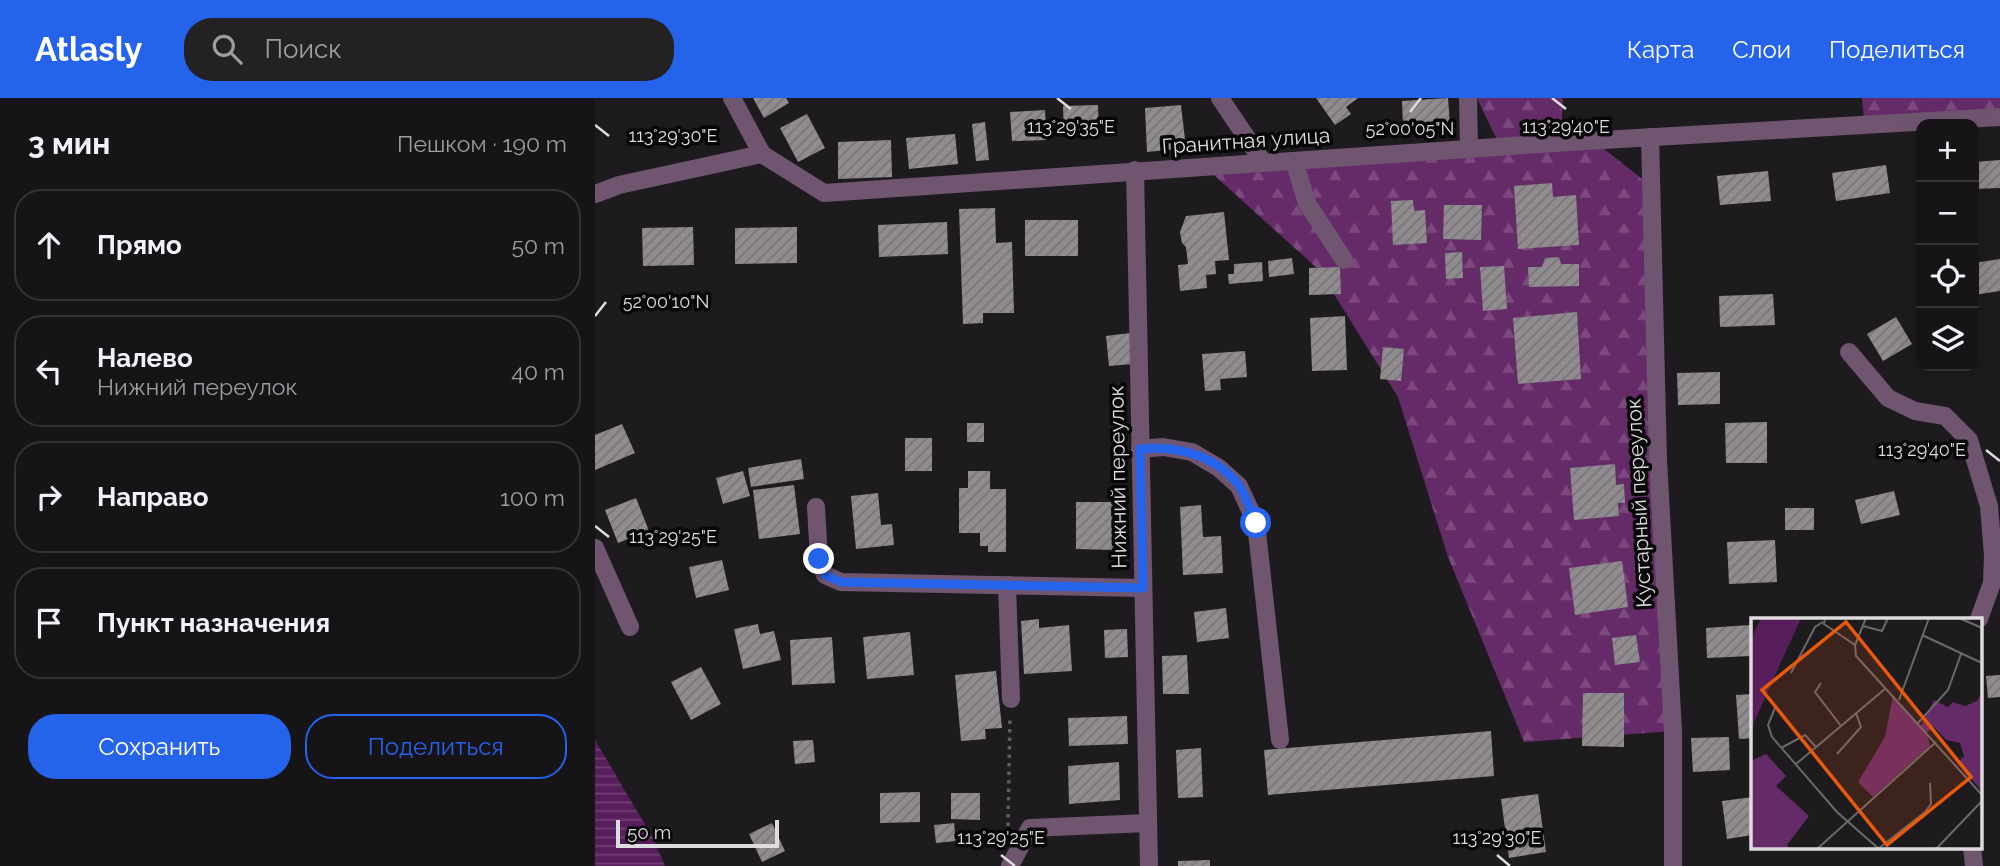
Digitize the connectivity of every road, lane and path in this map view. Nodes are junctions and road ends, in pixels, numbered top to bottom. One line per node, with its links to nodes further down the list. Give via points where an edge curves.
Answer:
1 (731, 98): 7 (street)
2 (1220, 98): 9 (street)
3 (1468, 98): 6 (street)
4 (2000, 117): 5 (street, Гранитная улица)
5 (1650, 137): 6 (street, Гранитная улица); 28 (street, Кустарный переулок, via 1658,460 1674,731)
6 (1469, 149): 8 (street, Гранитная улица)
7 (762, 154): 10 (street, Гранитная улица, via 824,193); 11 (street)
8 (1294, 160): 9 (street, Гранитная улица); 12 (street, via 1307,203)
9 (1263, 162): 10 (street, Гранитная улица)
10 (1135, 170): 14 (street, Нижний переулок)
11 (595, 194)
12 (1343, 260)
13 (1849, 352): 19 (street, via 1888,398 1915,411 1945,416 1969,440 1989,506 1993,555 1992,583)
14 (1140, 449): 18 (street, Нижний переулок); 22 (street, via 1192,452 1239,486 1256,523)
15 (816, 507): 17 (street, via 819,559 825,575 841,582)
16 (595, 548): 20 (street)
17 (1007, 585): 18 (street); 21 (street)
18 (1143, 588): 23 (street, Нижний переулок)
19 (1979, 618)
20 (630, 627)
21 (1011, 699): 24 (path)
22 (1280, 740)
23 (1148, 823): 26 (street, via 1030,828); 27 (street, Нижний переулок)
24 (1008, 829)
25 (1972, 848): 29 (street)
26 (1010, 866)
27 (1149, 866)
28 (1673, 866)
29 (1974, 866)

